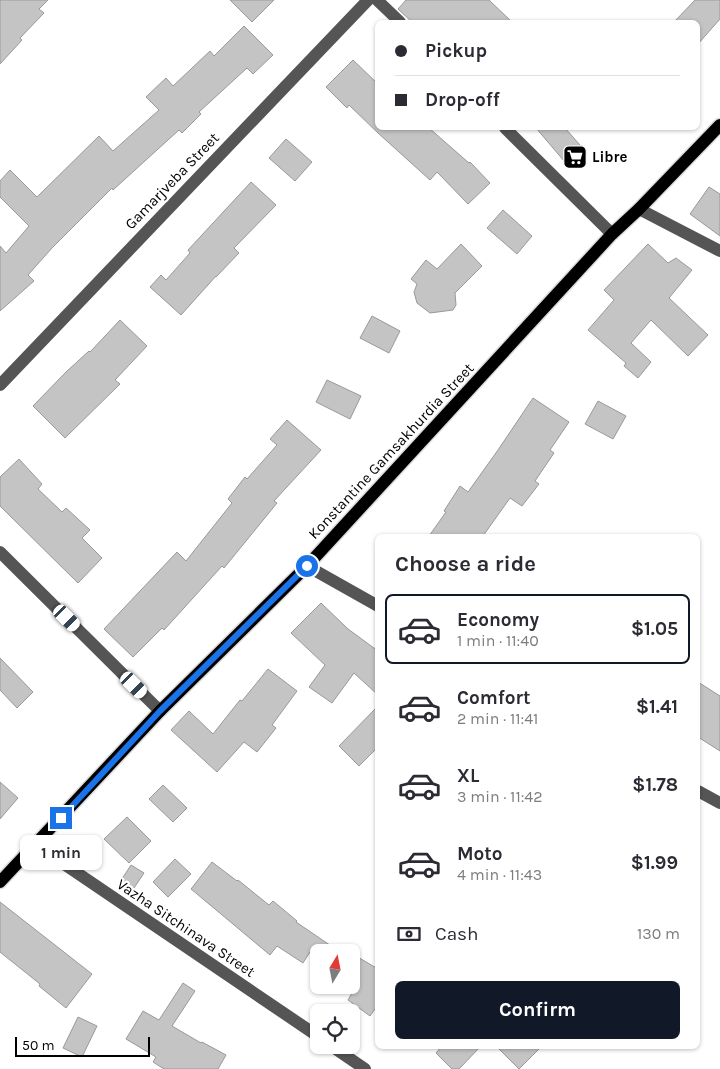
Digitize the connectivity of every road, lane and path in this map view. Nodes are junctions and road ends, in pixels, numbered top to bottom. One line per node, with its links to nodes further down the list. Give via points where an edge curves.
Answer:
1 (368, 0): 9 (street, Gamarjveba Street)
2 (377, 0): 3 (street)
3 (398, 20)
4 (720, 125): 6 (main road, Konstantine Gamsakhurdia Street)
5 (507, 130): 7 (street)
6 (639, 209): 7 (main road, Konstantine Gamsakhurdia Street); 8 (street)
7 (612, 234): 11 (main road, Konstantine Gamsakhurdia Street)
8 (720, 251)
9 (0, 385)
10 (0, 552): 13 (street)
11 (307, 566): 12 (street); 13 (main road, Konstantine Gamsakhurdia Street)
12 (375, 604)
13 (160, 711): 16 (main road, Konstantine Gamsakhurdia Street)
14 (700, 791): 15 (street)
15 (720, 804)
16 (36, 845): 17 (main road, Konstantine Gamsakhurdia Street); 18 (street, Vazha Sitchinava Street)
17 (0, 882)
18 (310, 1032)
19 (343, 1054): 20 (street)
20 (365, 1069)

